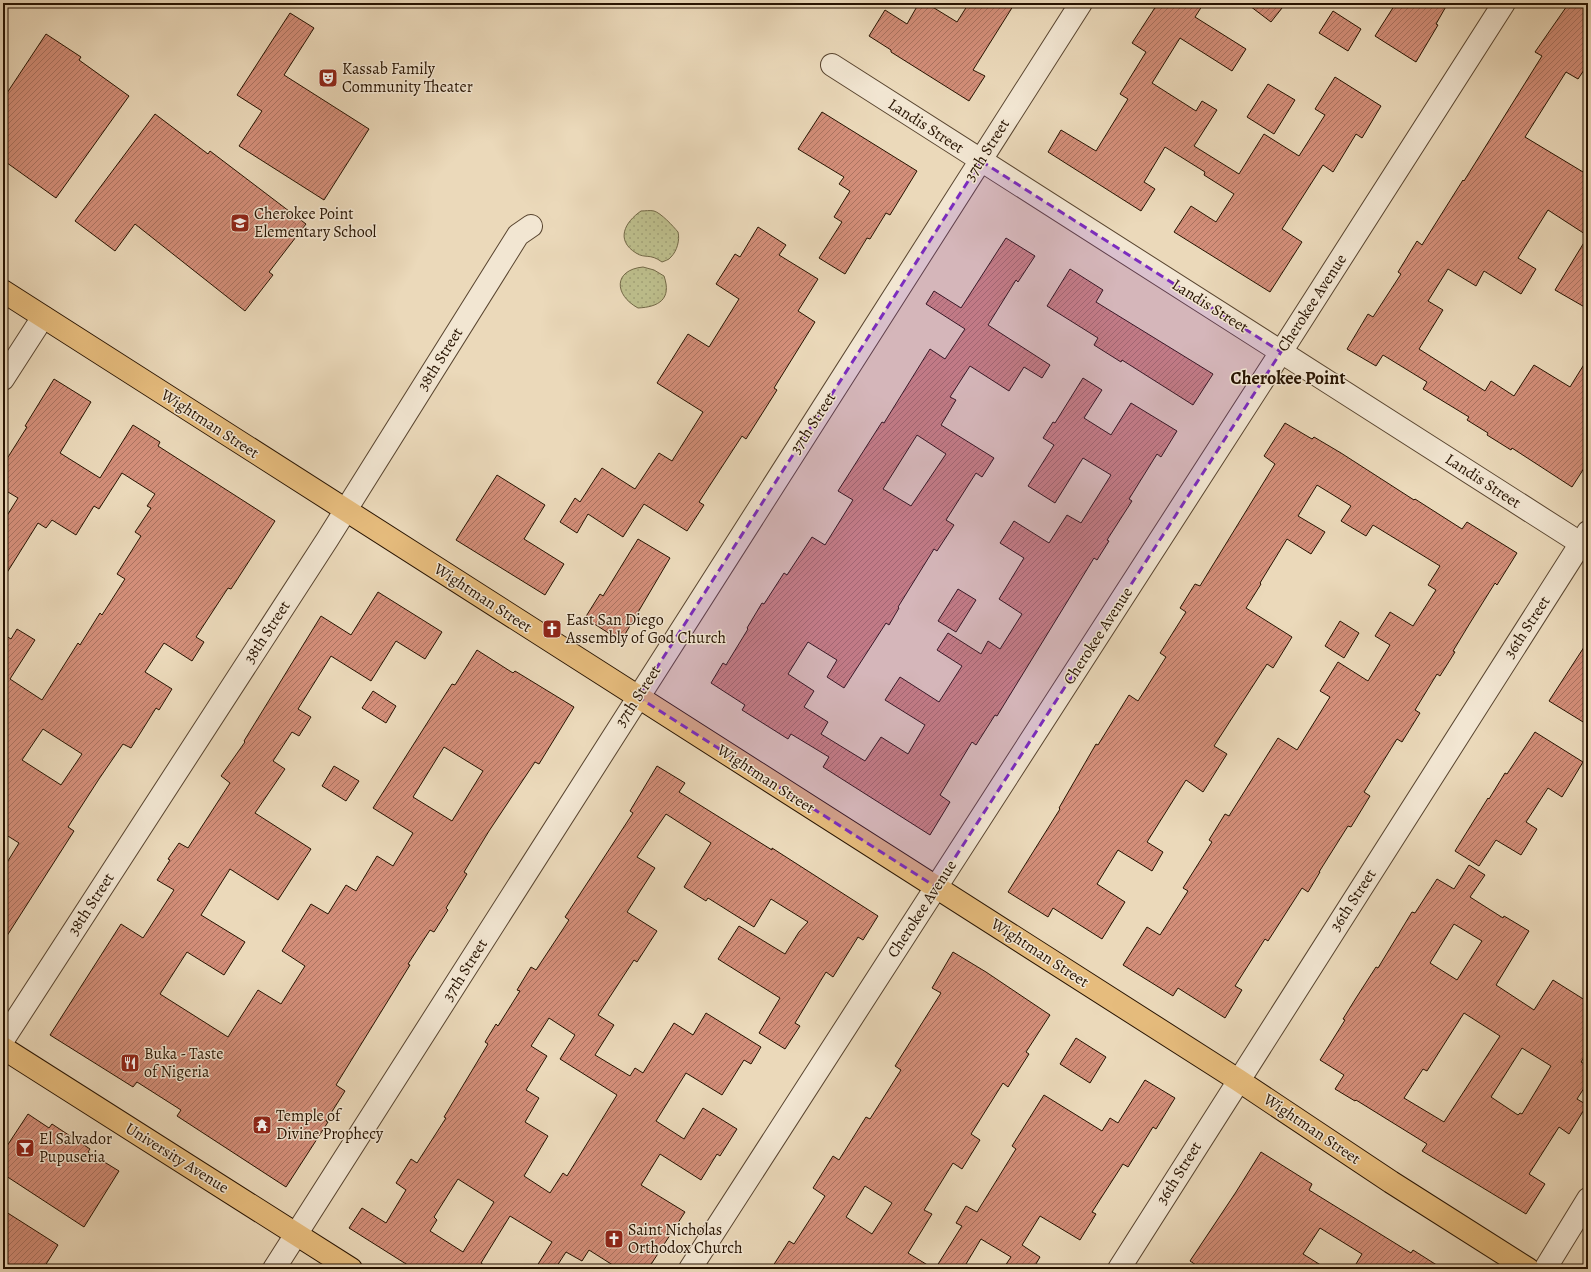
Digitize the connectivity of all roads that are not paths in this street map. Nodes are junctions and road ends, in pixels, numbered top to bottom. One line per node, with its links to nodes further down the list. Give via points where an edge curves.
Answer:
1 (1081, 3): 4 (street, 37th Street)
2 (1504, 3): 8 (street, Cherokee Avenue)
3 (832, 65): 4 (street, Landis Street)
4 (981, 160): 8 (street, Landis Street); 12 (street, 37th Street)
5 (531, 226): 10 (street, 38th Street, via 518,235)
6 (3, 291): 7 (main road, Wightman Street)
7 (43, 317): 9 (street); 10 (main road, Wightman Street)
8 (1281, 352): 11 (street, Landis Street); 13 (street, Cherokee Avenue)
9 (3, 379)
10 (345, 510): 12 (main road, Wightman Street); 14 (street, 38th Street)
11 (1586, 541): 16 (street, 36th Street)
12 (638, 697): 13 (main road, Wightman Street); 18 (street, 37th Street)
13 (936, 887): 16 (main road, Wightman Street); 21 (street, Cherokee Avenue)
14 (3, 1040)
15 (3, 1048): 18 (main road, University Avenue)
16 (1238, 1080): 22 (street, 36th Street); 23 (main road, Wightman Street)
17 (1588, 1200): 24 (street)
18 (297, 1234): 19 (street, 37th Street); 20 (main road, University Avenue)
19 (274, 1269)
20 (351, 1269)
21 (690, 1269)
22 (1119, 1269)
23 (1528, 1269)
24 (1545, 1269)

